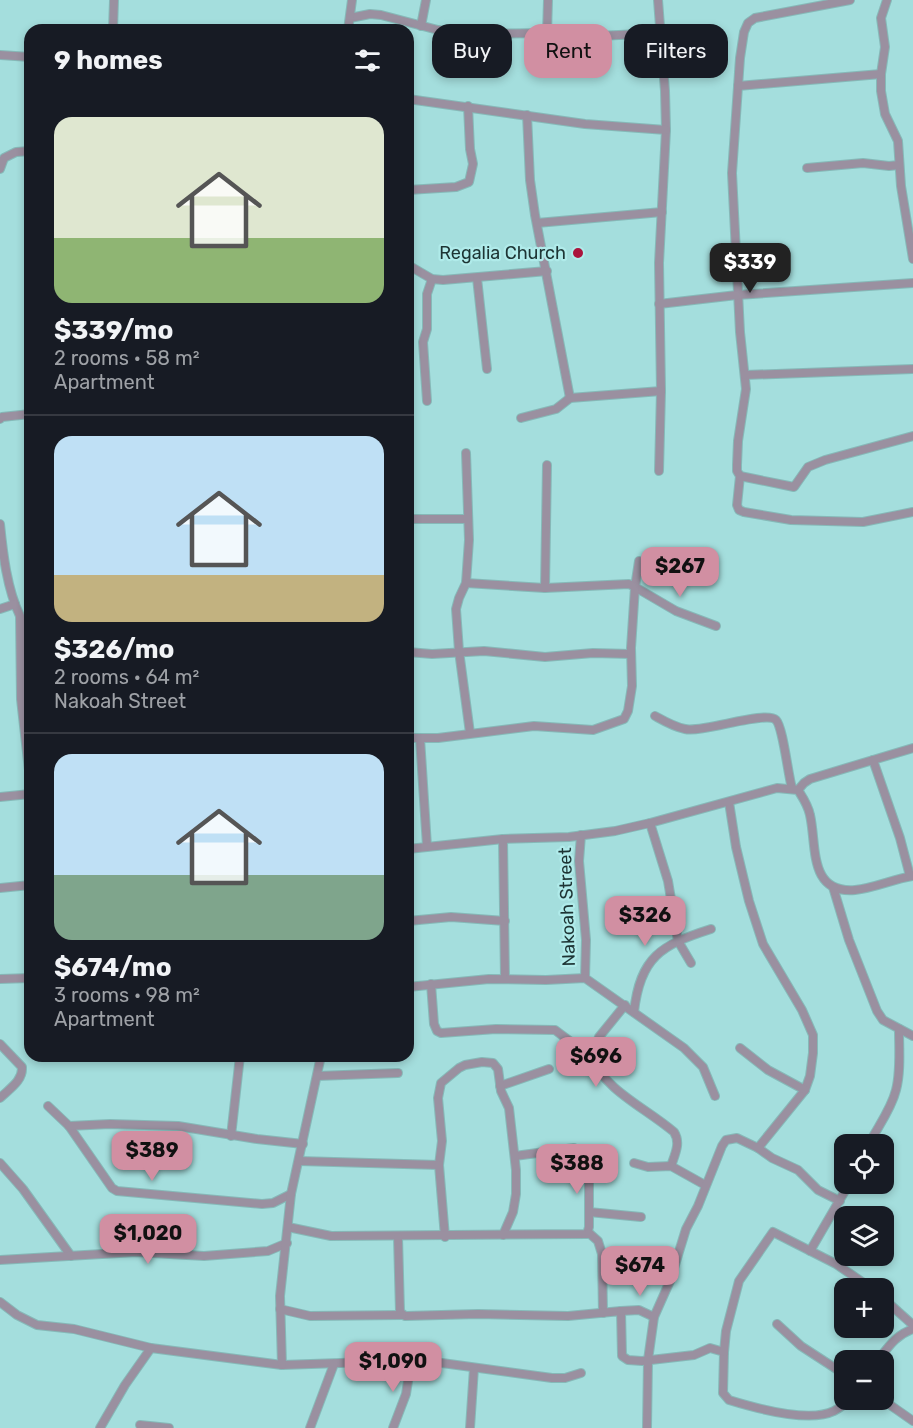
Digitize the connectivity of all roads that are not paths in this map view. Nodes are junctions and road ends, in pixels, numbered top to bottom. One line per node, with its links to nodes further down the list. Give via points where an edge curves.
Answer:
1 (114, 0): 9 (street)
2 (352, 0): 8 (street)
3 (426, 0): 15 (street)
4 (548, 0): 13 (street)
5 (658, 0): 14 (street)
6 (850, 0): 21 (street, via 755,18 748,23)
7 (887, 0): 19 (street, via 881,18 885,47)
8 (350, 18): 10 (street); 12 (street, via 381,15)
9 (113, 24)
10 (349, 24)
11 (414, 24): 15 (street)
12 (414, 24)
13 (547, 24)
14 (659, 24)
15 (421, 26): 16 (street, via 479,34)
16 (524, 33)
17 (0, 55): 18 (street)
18 (24, 57)
19 (881, 74): 21 (street); 27 (street, via 885,114 898,141)
20 (664, 78): 25 (street)
21 (738, 86): 39 (street, via 732,173)
22 (414, 100): 23 (street)
23 (468, 106): 24 (street); 30 (street, via 473,164 469,182 456,187)
24 (527, 115): 25 (street); 32 (street, via 530,180)
25 (666, 130): 31 (street)
26 (24, 151): 29 (street, via 3,158)
27 (899, 165): 28 (street, via 863,162); 33 (street)
28 (807, 168)
29 (0, 169)
30 (414, 190)
31 (662, 212): 32 (street); 40 (street)
32 (537, 223): 35 (street)
33 (913, 259)
34 (414, 268): 37 (street)
35 (547, 271): 36 (street); 45 (street)
36 (477, 278): 37 (street); 41 (street)
37 (432, 279): 46 (street, via 423,342)
38 (913, 283): 39 (street)
39 (737, 295): 40 (street); 43 (street)
40 (659, 304): 44 (street)
41 (486, 369)
42 (913, 369): 43 (street)
43 (745, 375): 54 (street, via 746,397 738,441)
44 (661, 391): 45 (street); 53 (street)
45 (570, 398): 49 (street, via 556,409)
46 (427, 400)
47 (24, 414): 48 (street)
48 (1, 415)
49 (521, 418)
50 (913, 436): 54 (street, via 808,467 794,487)
51 (466, 453): 57 (street)
52 (547, 465): 62 (street)
53 (659, 471)
54 (740, 476): 55 (street, via 737,505 744,512 800,521 852,522)
55 (913, 512)
56 (414, 519): 57 (street)
57 (468, 519): 60 (street)
58 (0, 524): 63 (street)
59 (639, 561): 61 (street)
60 (466, 583): 62 (street); 66 (street, via 456,609)
61 (635, 587): 62 (street, via 629,584); 65 (street, via 676,611); 68 (street)
62 (544, 588)
63 (15, 604): 64 (street); 70 (street, via 20,616)
64 (0, 609)
65 (716, 626)
66 (459, 651): 67 (street); 68 (street, via 545,657); 71 (street)
67 (414, 652)
68 (631, 654): 71 (street, via 628,711 619,722 593,730 534,726)
69 (655, 716): 76 (street, via 696,730 774,719 781,731)
70 (24, 726)
71 (470, 734): 73 (street)
72 (414, 738): 73 (street)
73 (420, 738): 83 (street)
74 (913, 748): 75 (street)
75 (873, 760): 76 (street, via 810,779); 85 (street)
76 (795, 789): 79 (street, via 777,788); 87 (street, via 809,811 818,870)
77 (24, 795): 78 (street)
78 (0, 798)
79 (729, 802): 80 (street); 113 (street, via 736,847 763,944 813,1035 810,1076)
80 (650, 823): 81 (street); 92 (street, via 668,881)
81 (581, 835): 82 (street); 95 (street, Nakoah Street)
82 (503, 839): 83 (street); 90 (street)
83 (427, 846): 84 (street)
84 (414, 848)
85 (911, 876): 87 (street, via 857,890)
86 (24, 886): 88 (street)
87 (833, 887): 102 (street, via 854,956 877,1011 883,1020)
88 (0, 888)
89 (414, 920): 90 (street, via 452,917)
90 (505, 921): 97 (street)
91 (711, 929): 92 (street)
92 (678, 941): 93 (street); 101 (street, via 645,967)
93 (691, 963)
94 (24, 978): 96 (street)
95 (585, 978): 97 (street); 100 (street)
96 (0, 979)
97 (505, 979): 98 (street)
98 (431, 984): 99 (street); 106 (street, via 435,1024 441,1033 555,1030)
99 (414, 986)
100 (625, 1005): 101 (street); 106 (street, via 599,1036)
101 (634, 1012): 114 (street, via 696,1059)
102 (899, 1029): 103 (street); 118 (street, via 896,1091)
103 (912, 1034)
104 (0, 1044): 115 (street, via 23,1071)
105 (740, 1048): 113 (street, via 768,1070)
106 (591, 1057): 129 (street, via 600,1074 674,1132 678,1144)
107 (239, 1062): 119 (street)
108 (320, 1062): 111 (street)
109 (549, 1069): 112 (street)
110 (398, 1073): 111 (street)
111 (318, 1076): 120 (street)
112 (500, 1086): 123 (street, via 509,1108); 128 (street, via 498,1069 489,1062 459,1068 441,1083)
113 (805, 1089): 122 (street)
114 (715, 1096)
115 (0, 1098)
116 (48, 1106): 117 (street)
117 (69, 1126): 119 (street, via 178,1126); 131 (street, via 117,1191 261,1204)
118 (875, 1134)
119 (231, 1136): 120 (street)
120 (303, 1144): 124 (street)
121 (574, 1148): 123 (street)
122 (758, 1148): 130 (street, via 736,1138 726,1140); 133 (street, via 798,1170 818,1190)
123 (515, 1156): 138 (street, via 516,1194)
124 (299, 1161): 128 (street); 131 (street)
125 (589, 1162): 134 (street)
126 (0, 1163): 143 (street)
127 (634, 1163): 129 (street)
128 (439, 1166): 140 (street)
129 (671, 1166): 130 (street)
130 (705, 1185): 152 (street)
131 (291, 1194): 136 (street)
132 (844, 1194): 133 (street)
133 (840, 1201): 142 (street)
134 (589, 1212): 135 (street); 137 (street)
135 (641, 1218)
136 (288, 1227): 139 (street, via 331,1236); 141 (street)
137 (589, 1233): 138 (street); 150 (street, via 598,1241 602,1254)
138 (503, 1235): 140 (street)
139 (398, 1237): 140 (street); 151 (street)
140 (445, 1237)
141 (287, 1243): 143 (street, via 268,1251 204,1256 147,1252); 147 (street)
142 (810, 1251): 145 (street); 157 (street, via 777,1233 771,1234 739,1281)
143 (71, 1256): 144 (street)
144 (0, 1260)
145 (856, 1278)
146 (0, 1302): 155 (street, via 37,1324)
147 (279, 1309): 151 (street, via 310,1316); 161 (street)
148 (894, 1309): 154 (street)
149 (621, 1311): 150 (street); 152 (street, via 639,1310); 158 (street, via 622,1356)
150 (603, 1313): 151 (street)
151 (402, 1314)
152 (654, 1317): 158 (street)
153 (777, 1324): 162 (street)
154 (913, 1327): 156 (street)
155 (150, 1348): 161 (street); 169 (street)
156 (886, 1350)
157 (724, 1352): 158 (street, via 710,1348 694,1355); 166 (street, via 723,1393 729,1400 795,1414)
158 (648, 1360): 174 (street)
159 (411, 1362): 160 (street); 163 (street); 172 (street, via 406,1394)
160 (334, 1364): 161 (street); 171 (street)
161 (282, 1365)
162 (834, 1367)
163 (474, 1368): 164 (street, via 552,1378); 173 (street)
164 (581, 1373)
165 (894, 1408): 167 (street)
166 (837, 1410)
167 (913, 1421)
168 (140, 1425): 170 (street)
169 (100, 1428)
170 (169, 1428)
171 (310, 1428)
172 (393, 1428)
173 (470, 1428)
174 (648, 1428)

